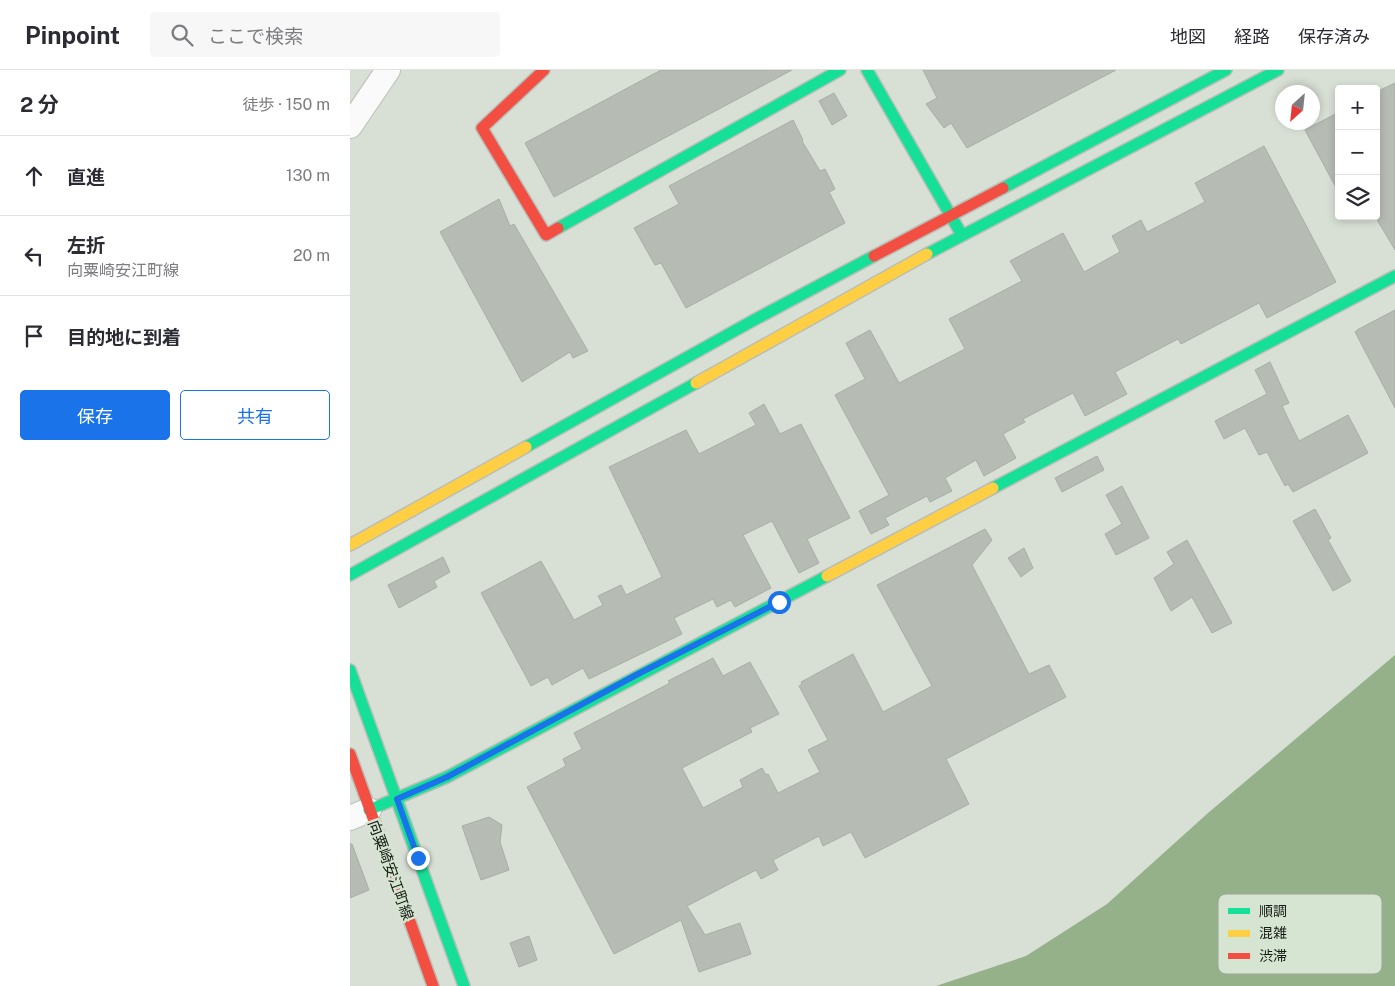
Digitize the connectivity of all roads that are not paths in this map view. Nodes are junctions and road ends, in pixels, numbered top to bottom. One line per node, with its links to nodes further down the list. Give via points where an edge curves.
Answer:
1 (388, 70): 7 (street)
2 (544, 70): 3 (street, via 482,128 546,235)
3 (840, 70)
4 (867, 70): 8 (street)
5 (1226, 70): 8 (street)
6 (1278, 70): 9 (street)
7 (350, 126)
8 (950, 215): 9 (street); 11 (street)
9 (962, 236): 12 (street)
10 (1395, 276): 15 (street, via 456,772)
11 (350, 545)
12 (350, 575)
13 (350, 670): 15 (street, 向粟崎安江町線)
14 (350, 754): 16 (street, 向粟崎安江町線)
15 (397, 799): 16 (street); 18 (street, 向粟崎安江町線)
16 (360, 814): 17 (street, 向粟崎安江町線, via 390,868)
17 (433, 986)
18 (464, 986)

